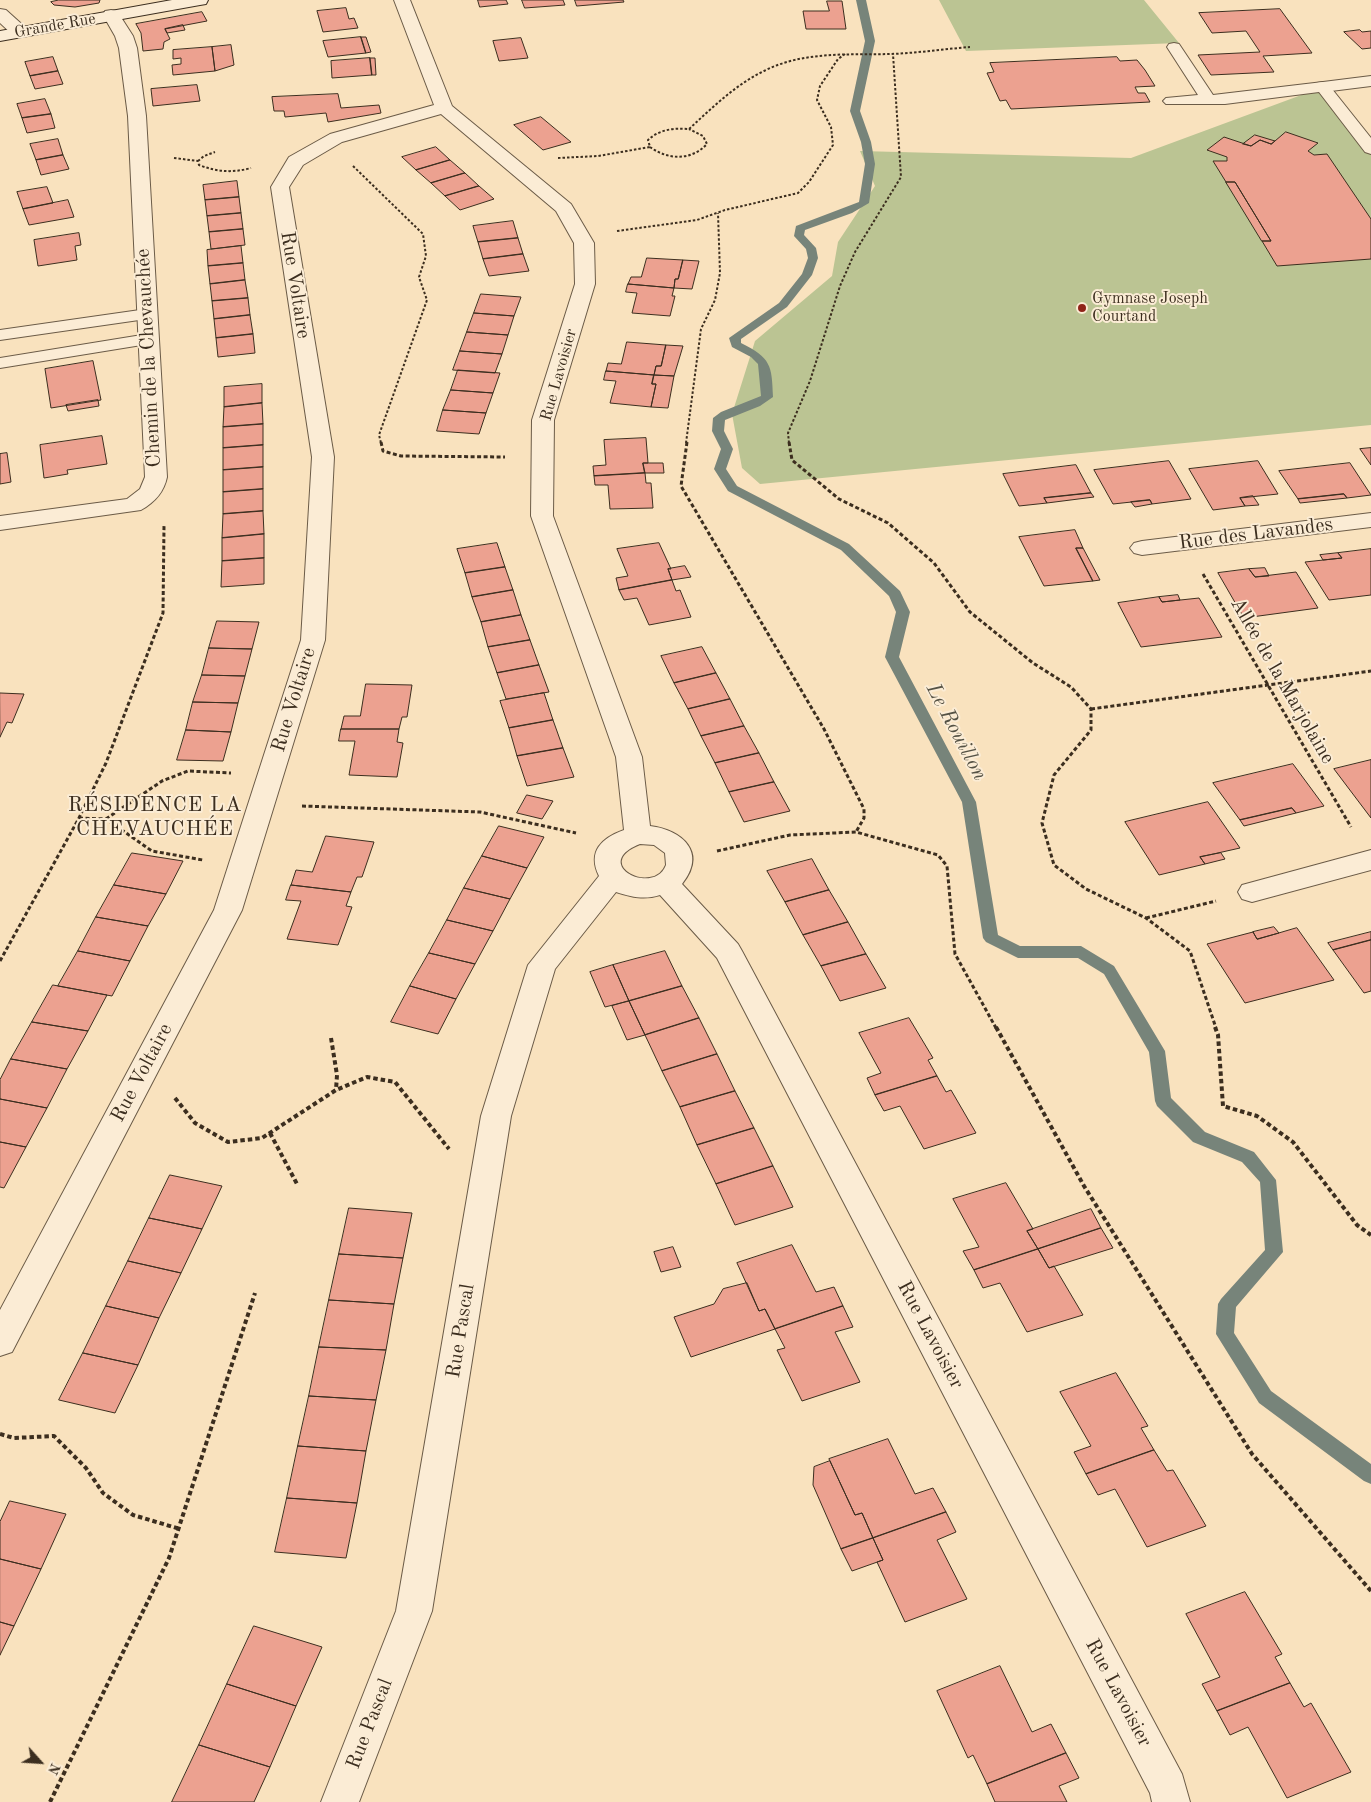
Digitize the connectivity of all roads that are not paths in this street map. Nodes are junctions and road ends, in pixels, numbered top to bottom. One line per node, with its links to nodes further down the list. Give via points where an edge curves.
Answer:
1 (200, 0): 4 (street, Grande Rue)
2 (402, 0): 12 (street, Rue Lavoisier)
3 (0, 14): 5 (street)
4 (110, 15): 5 (street, Grande Rue); 14 (street, Chemin de la Chevauchée, via 128,48 137,116)
5 (20, 32): 6 (street, Grande Rue)
6 (0, 36)
7 (1174, 47): 10 (lane)
8 (1371, 81): 9 (street)
9 (1323, 87): 10 (lane); 13 (lane)
10 (1209, 100): 11 (lane)
11 (1171, 102)
12 (444, 108): 21 (street, Rue Lavoisier, via 564,208 584,243 585,284 543,420 542,516 629,757); 26 (street, Rue Voltaire, via 336,138 296,161 280,187 323,457 314,640 228,910)
13 (1371, 149)
14 (147, 314): 15 (lane); 16 (street, Chemin de la Chevauchée)
15 (0, 335)
16 (148, 339): 17 (lane); 19 (street, Chemin de la Chevauchée, via 156,477 146,499 116,508)
17 (0, 363)
18 (1371, 520): 20 (street, Rue des Lavandes)
19 (0, 523)
20 (1142, 548)
21 (628, 839): 23 (street, via 610,850 606,858); 24 (street, via 654,836 675,848 681,861 680,868)
22 (1371, 860): 25 (street)
23 (612, 878): 24 (street, via 622,884 642,888); 27 (street, Rue Pascal, via 542,965 496,1116 414,1611)
24 (665, 883): 28 (street, Rue Lavoisier, via 728,951 1168,1788)
25 (1252, 892)
26 (0, 1342)
27 (340, 1802)
28 (1171, 1802)

